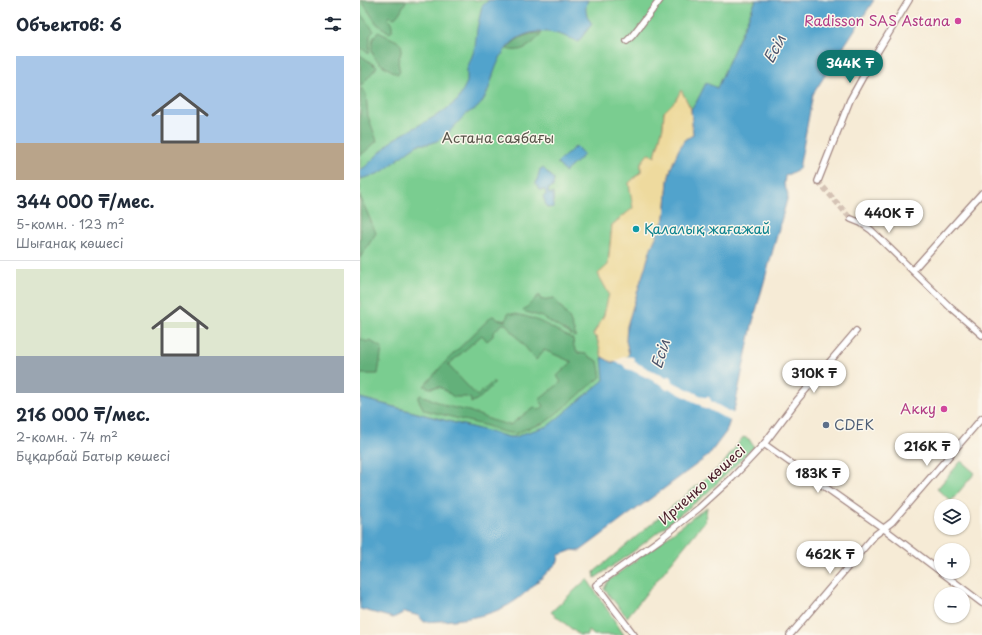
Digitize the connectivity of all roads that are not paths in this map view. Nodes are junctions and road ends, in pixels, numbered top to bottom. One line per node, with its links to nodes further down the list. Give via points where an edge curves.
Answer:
1 (660, 0): 3 (street)
2 (909, 0): 4 (street, via 850,100)
3 (627, 41)
4 (818, 181)
5 (982, 192): 7 (street)
6 (851, 219): 7 (street, via 871,230)
7 (913, 270): 9 (street)
8 (856, 330): 11 (street, Ирченко көшесі)
9 (982, 335)
10 (982, 418): 12 (street, via 892,522)
11 (764, 444): 12 (street); 14 (street, Ирченко көшесі, via 699,508 596,585)
12 (883, 528): 13 (street); 15 (street)
13 (982, 603)
14 (634, 635)
15 (790, 635)

